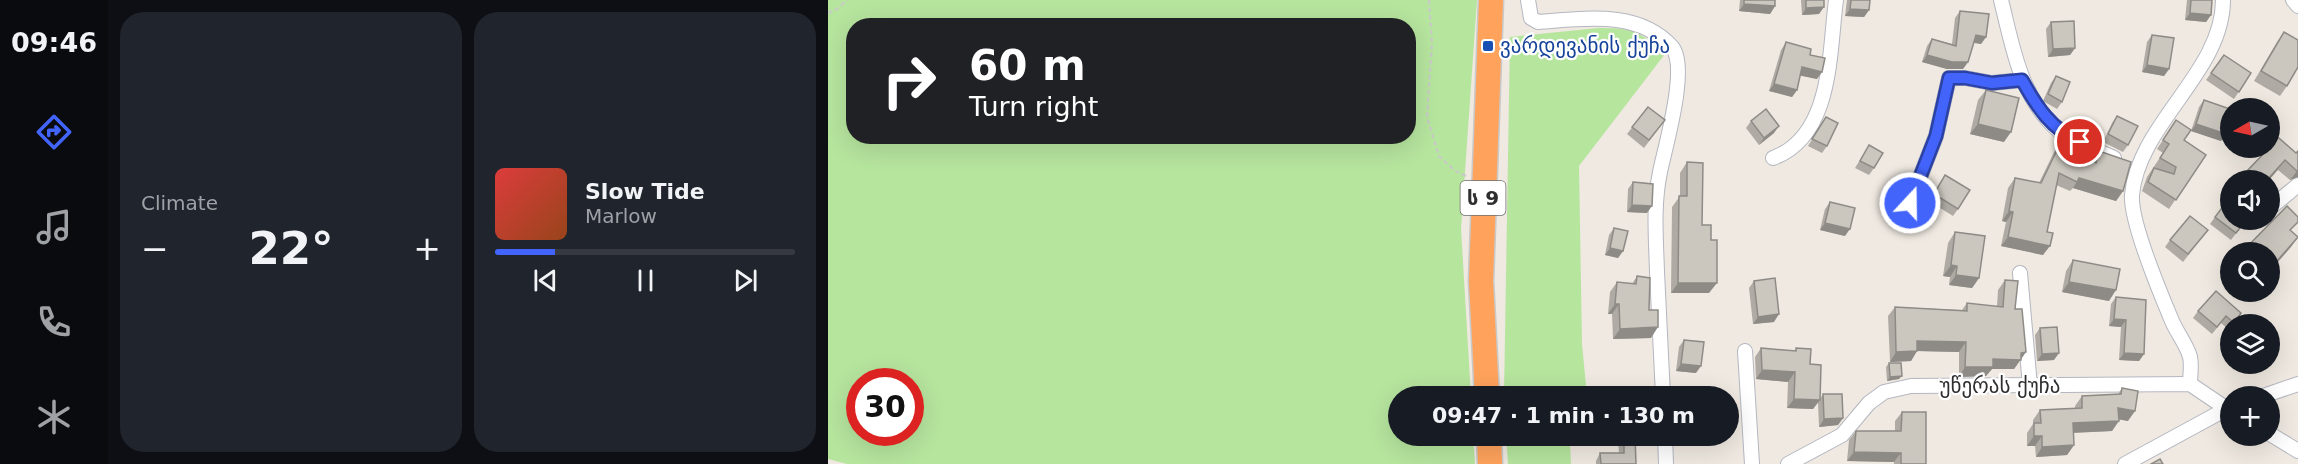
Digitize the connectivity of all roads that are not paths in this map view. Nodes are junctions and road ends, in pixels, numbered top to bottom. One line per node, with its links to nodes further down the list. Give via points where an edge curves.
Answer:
1 (1491, 0): 18 (highway, ს 9, via 1481,281)
2 (1528, 0): 19 (street, via 1531,18 1538,22 1598,18 1628,21 1653,32 1673,48 1678,64 1675,101 1654,200)
3 (1836, 0): 9 (street, via 1824,102 1808,131 1790,150)
4 (2001, 0): 8 (street)
5 (2223, 0): 10 (street, via 2209,52)
6 (2294, 0): 7 (street)
7 (2298, 6)
8 (2022, 80): 10 (street, via 2036,106 2061,134); 13 (street, via 1992,83 1949,78 1936,136)
9 (1773, 158)
10 (2138, 168): 16 (street, via 2132,197 2141,239 2191,358)
11 (2298, 185): 12 (street)
12 (2280, 200)
13 (1910, 203)
14 (2020, 273): 20 (street)
15 (1745, 351): 30 (street)
16 (2190, 384): 20 (street, უწერას ქუჩა); 22 (street)
17 (2298, 384): 21 (street)
18 (1486, 386)
19 (1663, 386)
20 (2030, 386): 31 (street, უწერას ქუჩა, via 1911,386 1884,392 1869,403 1842,435)
21 (2280, 390)
22 (2220, 403)
23 (2220, 414): 32 (street)
24 (2280, 440): 27 (street)
25 (1489, 446): 28 (highway)
26 (1665, 446): 29 (street)
27 (2298, 451)
28 (1490, 464)
29 (1666, 464)
30 (1752, 464)
31 (1788, 464)
32 (2125, 464)

